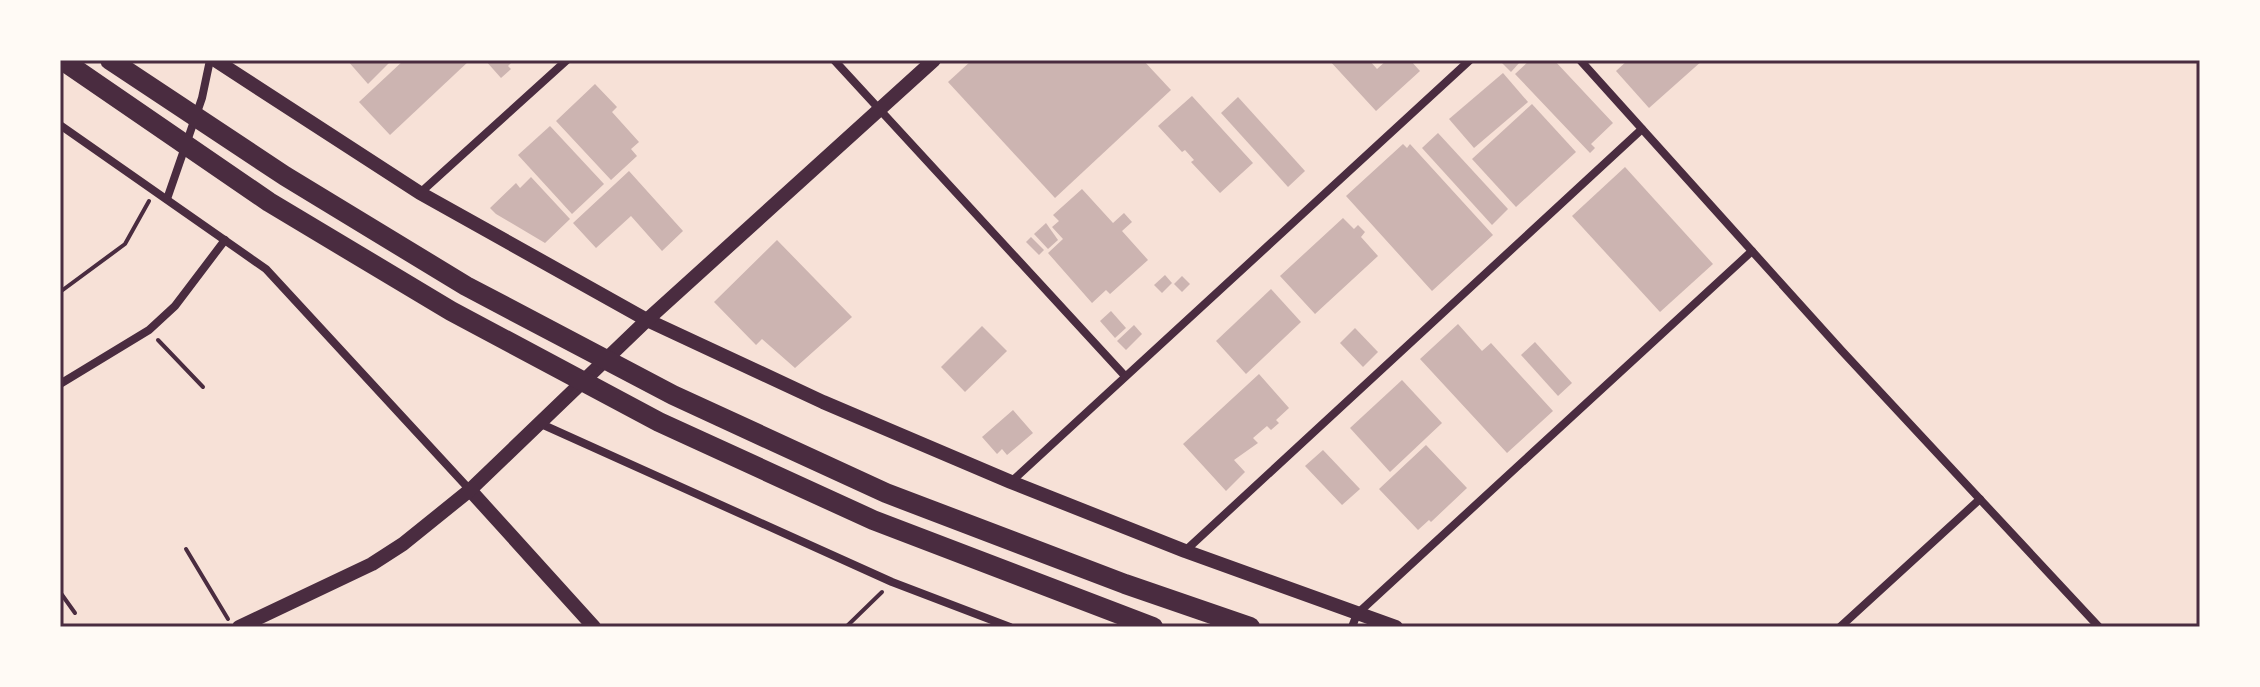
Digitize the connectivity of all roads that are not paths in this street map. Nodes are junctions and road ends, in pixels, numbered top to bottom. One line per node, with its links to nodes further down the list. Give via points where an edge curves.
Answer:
1 (62, 60): 28 (highway, via 269,202 451,311 659,422 873,520)
2 (110, 60): 29 (highway, via 285,176 466,286 673,395 886,493)
3 (212, 60): 12 (street); 13 (street)
4 (567, 60): 12 (street)
5 (834, 60): 9 (street)
6 (934, 60): 9 (street)
7 (1470, 60): 17 (street)
8 (1580, 60): 11 (street)
9 (880, 111): 16 (street); 17 (street)
10 (60, 125): 13 (street)
11 (1642, 129): 15 (street); 23 (street)
12 (420, 193): 16 (street)
13 (167, 199): 14 (street)
14 (225, 240): 18 (street, via 175,306 149,330); 21 (street, via 266,269)
15 (1752, 251): 22 (street); 24 (street)
16 (647, 320): 19 (street); 20 (street)
17 (1125, 376): 20 (street)
18 (60, 384)
19 (544, 417): 21 (street); 27 (street, via 892,582)
20 (1011, 482): 23 (street)
21 (470, 490): 25 (street, via 372,564); 26 (street)
22 (1980, 499): 31 (street); 32 (street)
23 (1185, 551): 24 (street)
24 (1355, 620): 30 (street)
25 (236, 627)
26 (594, 627)
27 (1010, 627)
28 (1153, 627)
29 (1250, 627)
30 (1396, 627)
31 (1840, 627)
32 (2099, 627)

